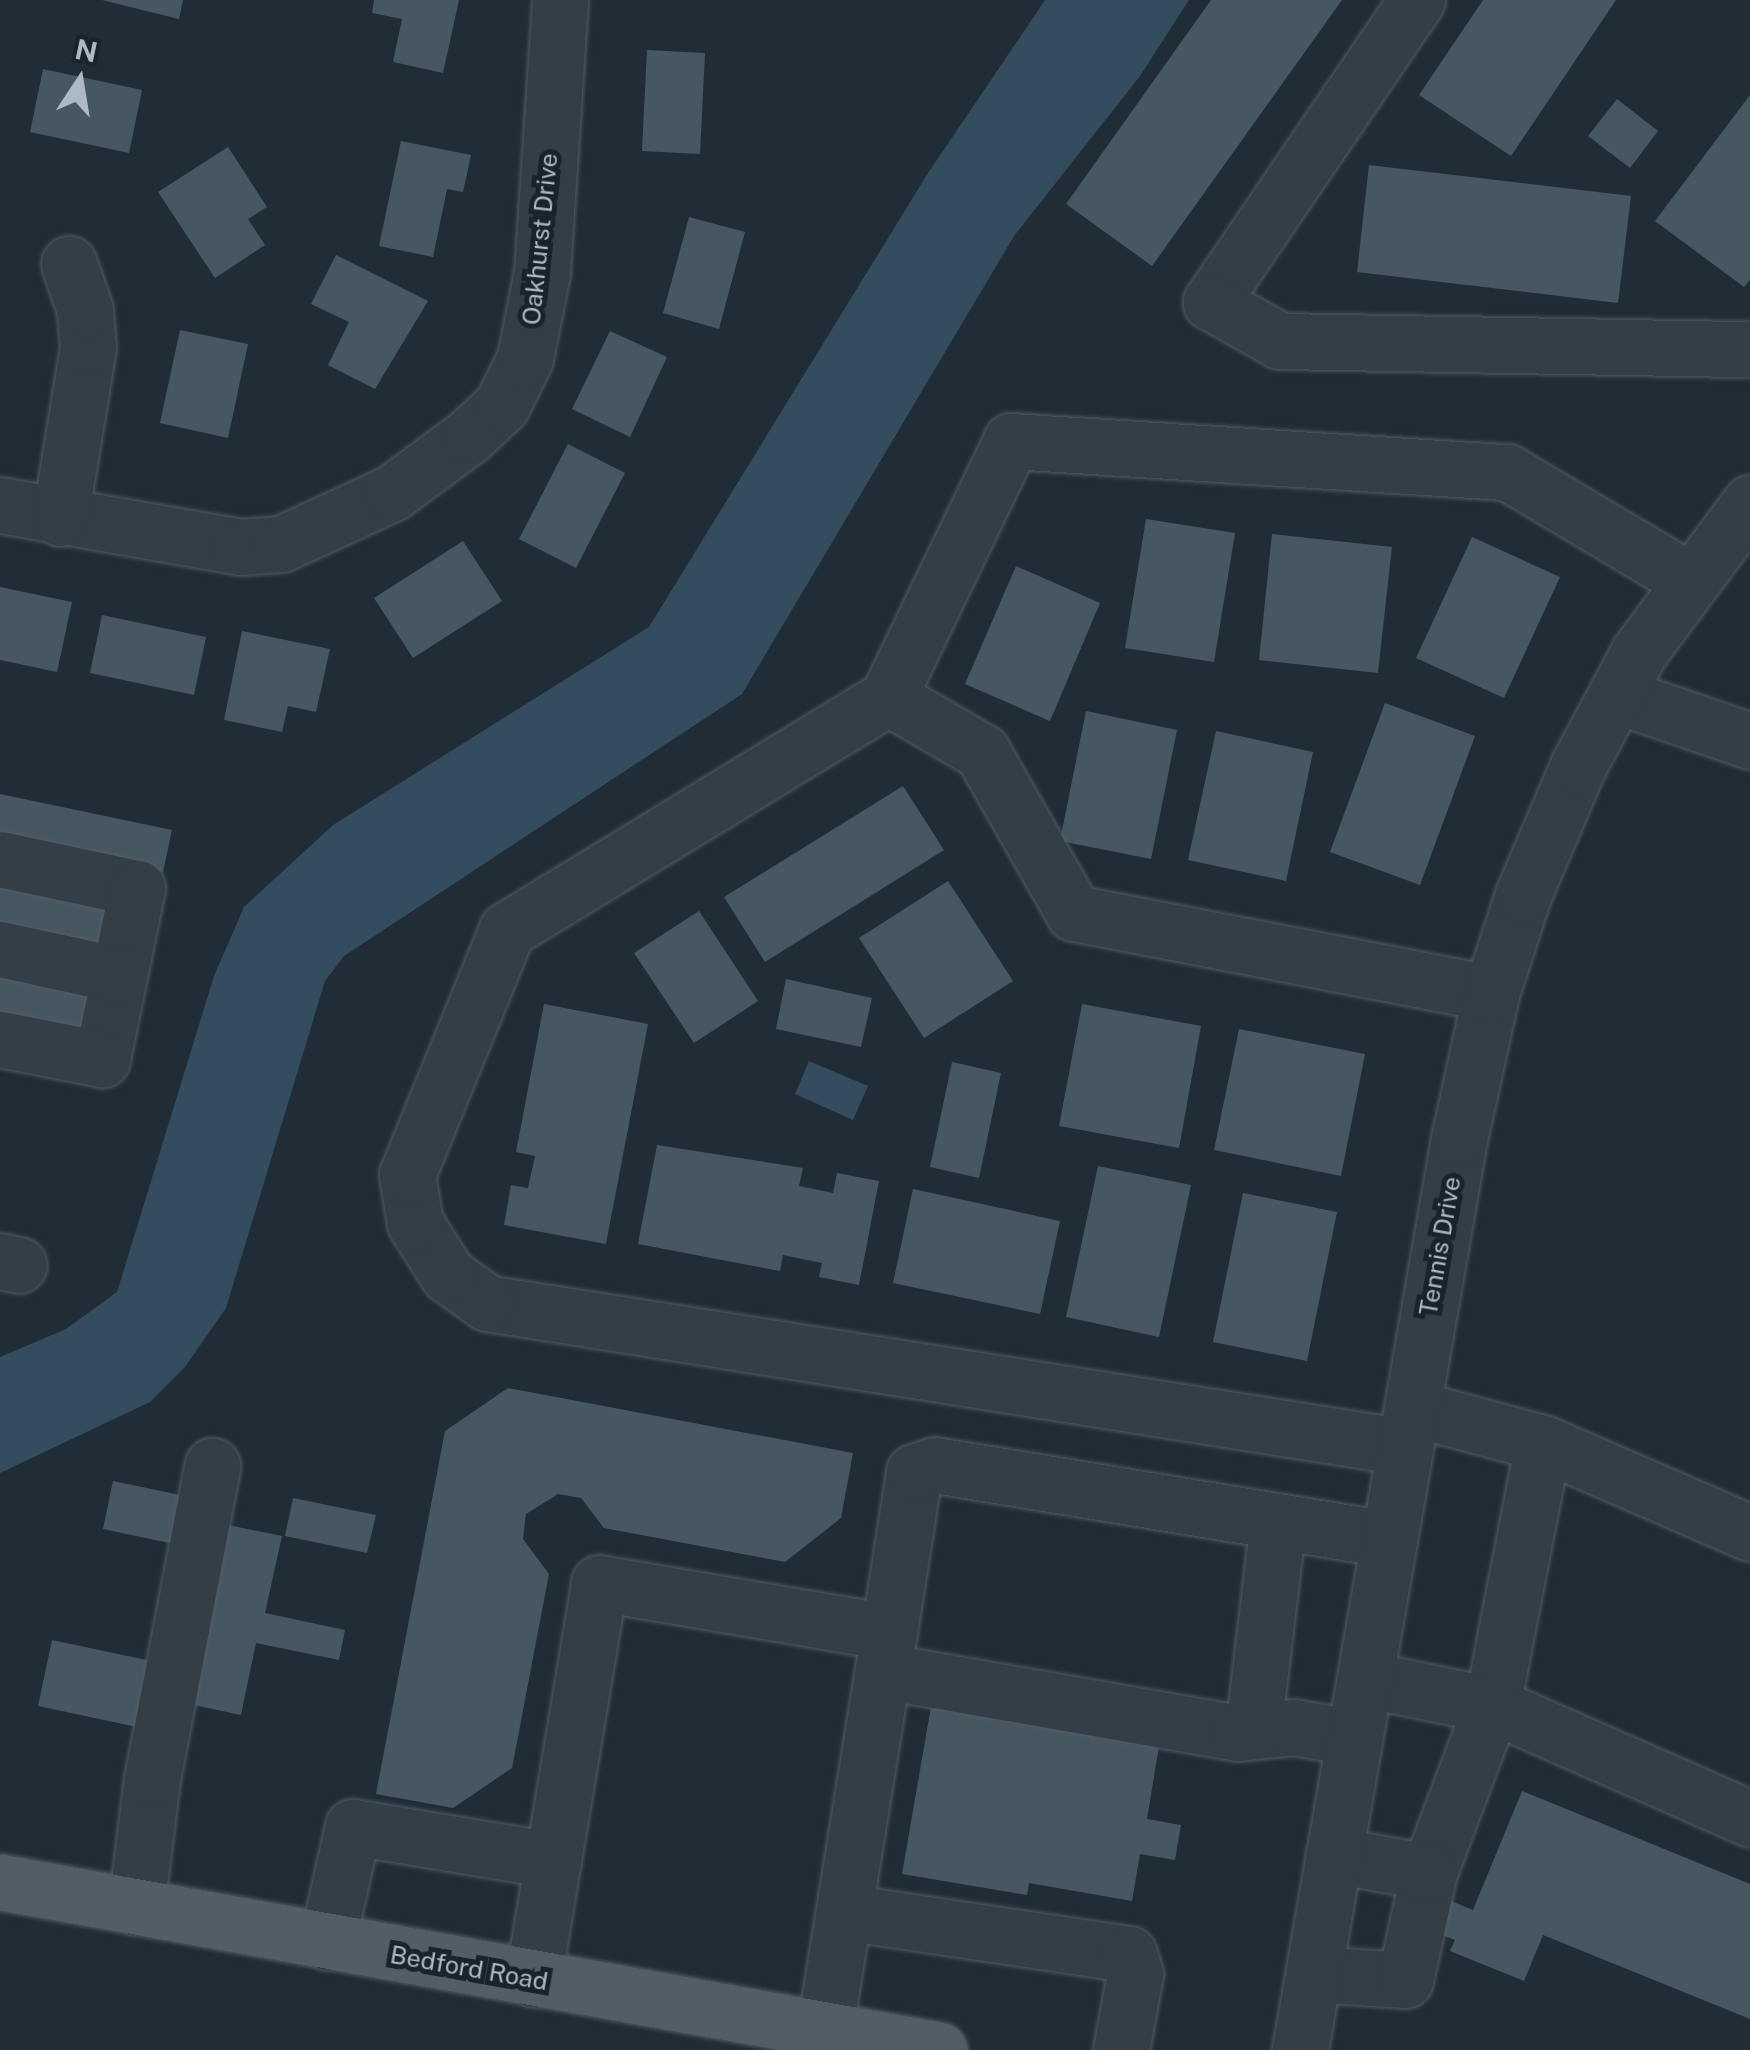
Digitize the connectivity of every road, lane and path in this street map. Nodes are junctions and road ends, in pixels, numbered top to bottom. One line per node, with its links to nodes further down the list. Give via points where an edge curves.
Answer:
1 (560, 0): 7 (street, Oakhurst Drive, via 542,272 526,358 502,405 392,494 281,544 240,547)
2 (1417, 0): 4 (street, via 1211,302 1280,341)
3 (68, 264): 7 (street, via 85,310 88,347)
4 (1750, 349)
5 (1750, 503): 8 (street, Tennis Drive)
6 (0, 505): 7 (street, Oakhurst Drive)
7 (60, 518)
8 (1689, 580): 9 (street, Tennis Drive); 10 (street, via 1508,472 1010,441)
9 (1616, 694): 11 (street); 15 (street, Tennis Drive, via 1522,895)
10 (888, 697): 15 (street, via 982,752 1074,913); 17 (street, via 507,930 407,1174 416,1223 448,1275 487,1303)
11 (1750, 740)
12 (0, 858): 14 (street, via 136,888)
13 (0, 949): 14 (street)
14 (119, 974): 16 (street, via 102,1059)
15 (1491, 993): 17 (street, Tennis Drive)
16 (0, 1038)
17 (1409, 1428): 18 (street); 22 (street, Tennis Drive)
18 (1543, 1443): 21 (street); 25 (street)
19 (212, 1466): 33 (street, via 152,1779)
20 (1278, 1522): 22 (street); 23 (street, via 935,1465 914,1472); 26 (street)
21 (1750, 1534)
22 (1389, 1539): 24 (street, Tennis Drive)
23 (886, 1652): 26 (street); 30 (street, via 600,1584); 34 (street)
24 (1365, 1679): 25 (street); 27 (street, Tennis Drive)
25 (1492, 1705): 28 (street); 31 (street)
26 (1252, 1732): 27 (street, via 1294,1727)
27 (1354, 1738): 29 (street, Tennis Drive)
28 (1750, 1820)
29 (1334, 1855): 31 (street); 36 (street, Tennis Drive)
30 (553, 1860): 35 (street, via 353,1826); 37 (street)
31 (1429, 1872): 36 (street, via 1405,1980)
32 (0, 1882): 33 (main road, Bedford Road)
33 (136, 1907): 35 (main road, Bedford Road)
34 (844, 1912): 38 (street); 40 (street, via 1128,1954 1135,1974)
35 (327, 1942): 37 (main road, Bedford Road)
36 (1314, 1974): 41 (street, Tennis Drive)
37 (532, 1979): 38 (main road, Bedford Road)
38 (824, 2032): 39 (main road, Bedford Road)
39 (940, 2050)
40 (1121, 2050)
41 (1300, 2050)

